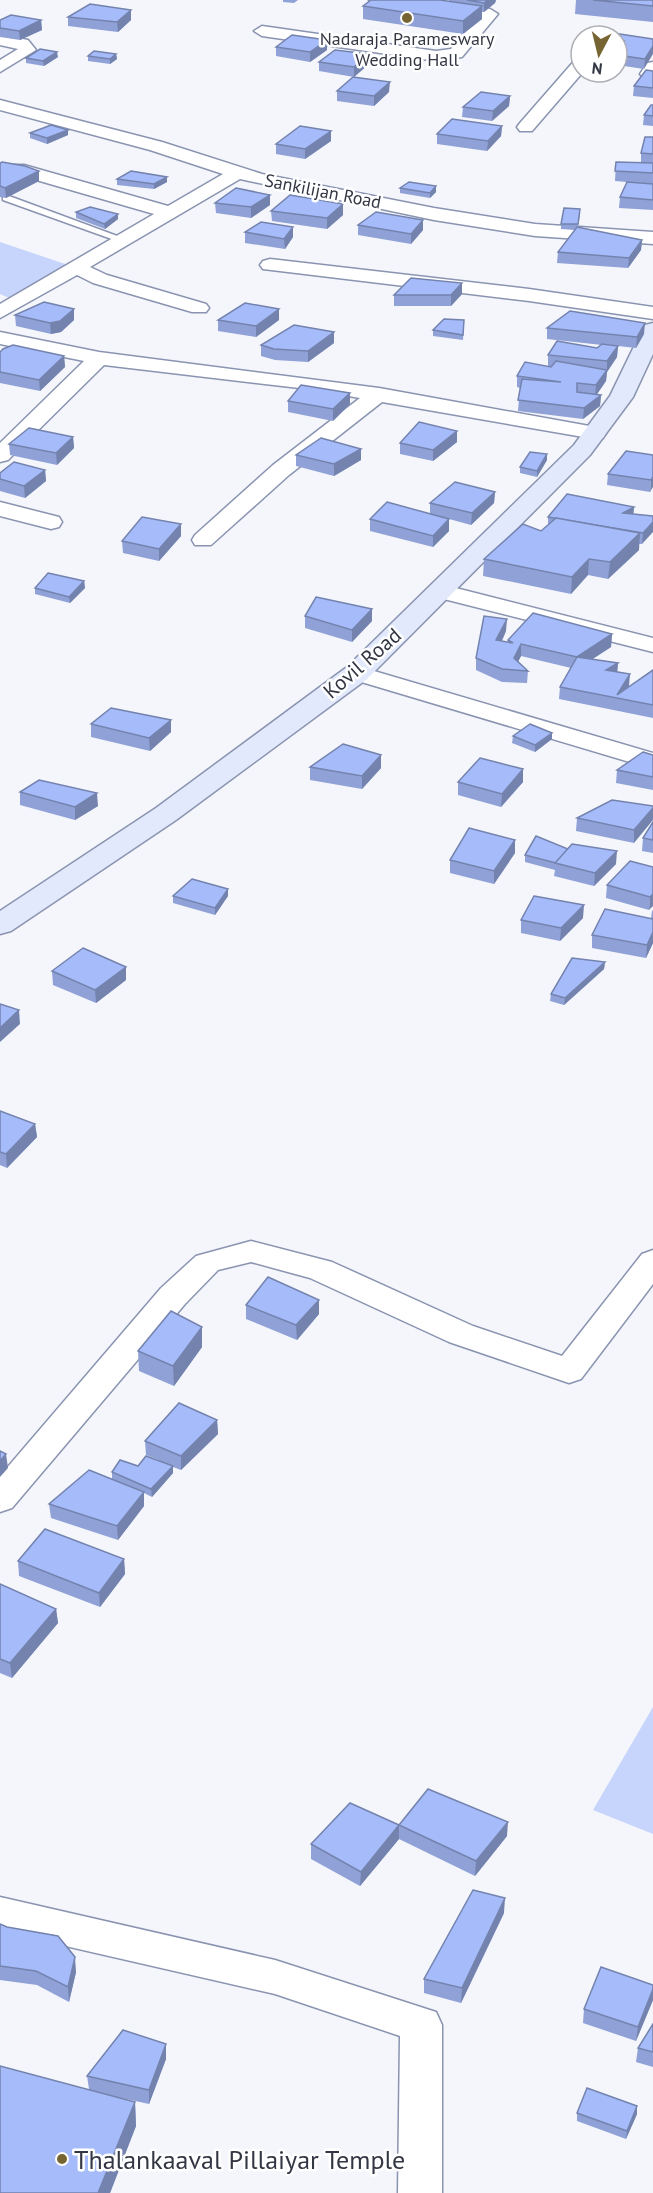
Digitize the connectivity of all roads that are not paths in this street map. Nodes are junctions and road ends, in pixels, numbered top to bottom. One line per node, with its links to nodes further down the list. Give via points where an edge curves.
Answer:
1 (377, 0): 2 (street, via 490,15 456,53 436,56)
2 (262, 31)
3 (0, 40): 4 (street, via 22,44 28,50)
4 (0, 67)
5 (653, 67): 7 (street, via 648,74)
6 (569, 78): 9 (street)
7 (653, 78)
8 (0, 105): 11 (street, Sankilijan Road, via 156,146)
9 (526, 127)
10 (18, 169): 13 (street)
11 (237, 173): 13 (street); 14 (street, Sankilijan Road, via 434,214 563,233)
12 (6, 198): 15 (lane)
13 (169, 212): 15 (street)
14 (653, 238)
15 (123, 240): 17 (street)
16 (270, 265): 20 (street)
17 (77, 268): 18 (street, via 100,279); 19 (street)
18 (200, 308)
19 (0, 312)
20 (653, 313)
21 (653, 330): 25 (street, Kovil Road, via 621,397)
22 (0, 338): 23 (street)
23 (99, 358): 24 (street); 26 (street)
24 (380, 394): 25 (street); 29 (street, via 281,470)
25 (596, 433): 30 (street, Kovil Road, via 571,463)
26 (0, 455)
27 (0, 509): 28 (street)
28 (51, 522)
29 (203, 540)
30 (440, 591): 31 (street); 32 (street, Kovil Road)
31 (653, 645)
32 (357, 673): 33 (street); 34 (street, Kovil Road, via 166,814)
33 (653, 761)
34 (0, 926)
35 (653, 1262): 36 (street, via 569,1371 460,1334 321,1270 251,1251 207,1263 173,1296)
36 (0, 1499)
37 (0, 1914): 38 (street, via 275,1977 421,2025)
38 (420, 2193)

